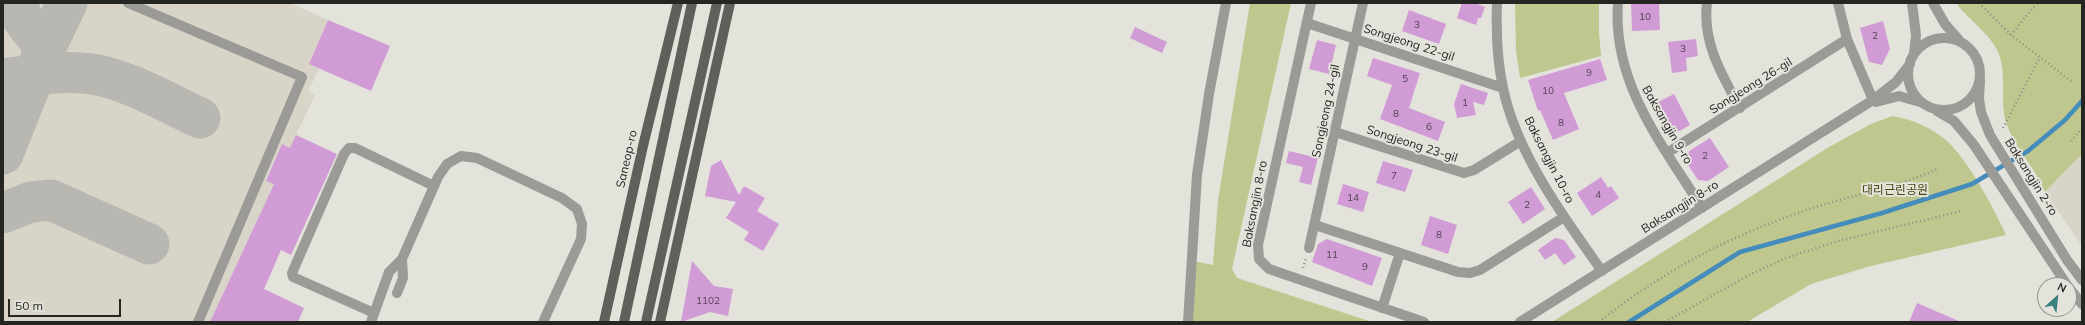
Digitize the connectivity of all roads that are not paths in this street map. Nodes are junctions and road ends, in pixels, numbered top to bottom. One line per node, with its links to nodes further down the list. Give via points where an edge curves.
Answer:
1 (128, 3): 44 (street, via 302,77)
2 (678, 3): 46 (main road, Saneop-ro)
3 (692, 3): 47 (main road)
4 (717, 3): 48 (main road)
5 (730, 3): 49 (main road)
6 (1226, 3): 50 (street, via 1209,94 1198,175)
7 (1311, 3): 15 (street, Baksangjin 8-ro)
8 (1364, 3): 16 (street, Songjeong 24-gil)
9 (1497, 3): 22 (street, Baksangjin 10-ro, via 1497,42)
10 (1618, 3): 30 (street, Baksangjin 9-ro, via 1619,41 1631,88)
11 (1707, 3): 25 (street, via 1707,28 1712,54)
12 (1838, 3): 17 (street)
13 (1912, 3): 19 (street, via 1916,35)
14 (1933, 3): 18 (street, via 1945,24)
15 (1307, 23): 16 (street, Songjeong 22-gil); 42 (street, Baksangjin 8-ro, via 1257,252 1263,265 1269,269)
16 (1356, 39): 22 (street, Songjeong 22-gil); 28 (street, Songjeong 24-gil)
17 (1847, 40): 23 (street); 25 (street, Songjeong 26-gil)
18 (1962, 43): 19 (street, via 1941,38 1922,46); 21 (street, via 1977,59)
19 (1914, 54): 20 (street)
20 (1910, 64): 23 (street, Baksangjin 8-ro, via 1896,82); 24 (street, via 1910,85)
21 (1980, 80): 26 (street, via 1977,90 1963,106 1953,110); 40 (street, Baksangjin 2-ro, via 1981,112 1990,135)
22 (1503, 88): 29 (street, Baksangjin 10-ro)
23 (1873, 100): 27 (street, Baksangjin 8-ro)
24 (1922, 103): 26 (street); 27 (street, Baksangjin 8-ro, via 1899,96)
25 (1740, 108): 30 (street, Songjeong 26-gil)
26 (1931, 108): 39 (street, via 1963,130)
27 (1853, 113): 32 (street, Baksangjin 8-ro)
28 (1335, 132): 29 (street, Songjeong 23-gil, via 1464,173 1474,170); 34 (street, Songjeong 24-gil)
29 (1521, 141): 33 (street, Baksangjin 10-ro)
30 (1667, 153): 32 (street, Baksangjin 9-ro)
31 (434, 186): 37 (street); 43 (street, via 355,148 349,148 344,154 292,273 293,277); 45 (street, via 447,164 461,156 477,158 555,195 577,209 582,224 581,239)
32 (1702, 208): 38 (street, Baksangjin 8-ro)
33 (1564, 217): 36 (street, via 1480,270 1470,273 1458,272); 38 (street, Baksangjin 10-ro)
34 (1315, 225): 35 (street, Songjeong 24-gil); 36 (street)
35 (1309, 248)
36 (1400, 253): 42 (street)
37 (402, 259): 41 (street, via 403,278); 43 (street, via 389,272)
38 (1602, 271): 52 (street, Baksangjin 8-ro)
39 (2061, 277)
40 (2082, 280)
41 (397, 292)
42 (1382, 308): 51 (street, Baksangjin 8-ro)
43 (373, 317)
44 (198, 322)
45 (543, 322)
46 (604, 322)
47 (624, 322)
48 (646, 322)
49 (660, 322)
50 (1188, 322)
51 (1424, 322)
52 (1520, 322)

